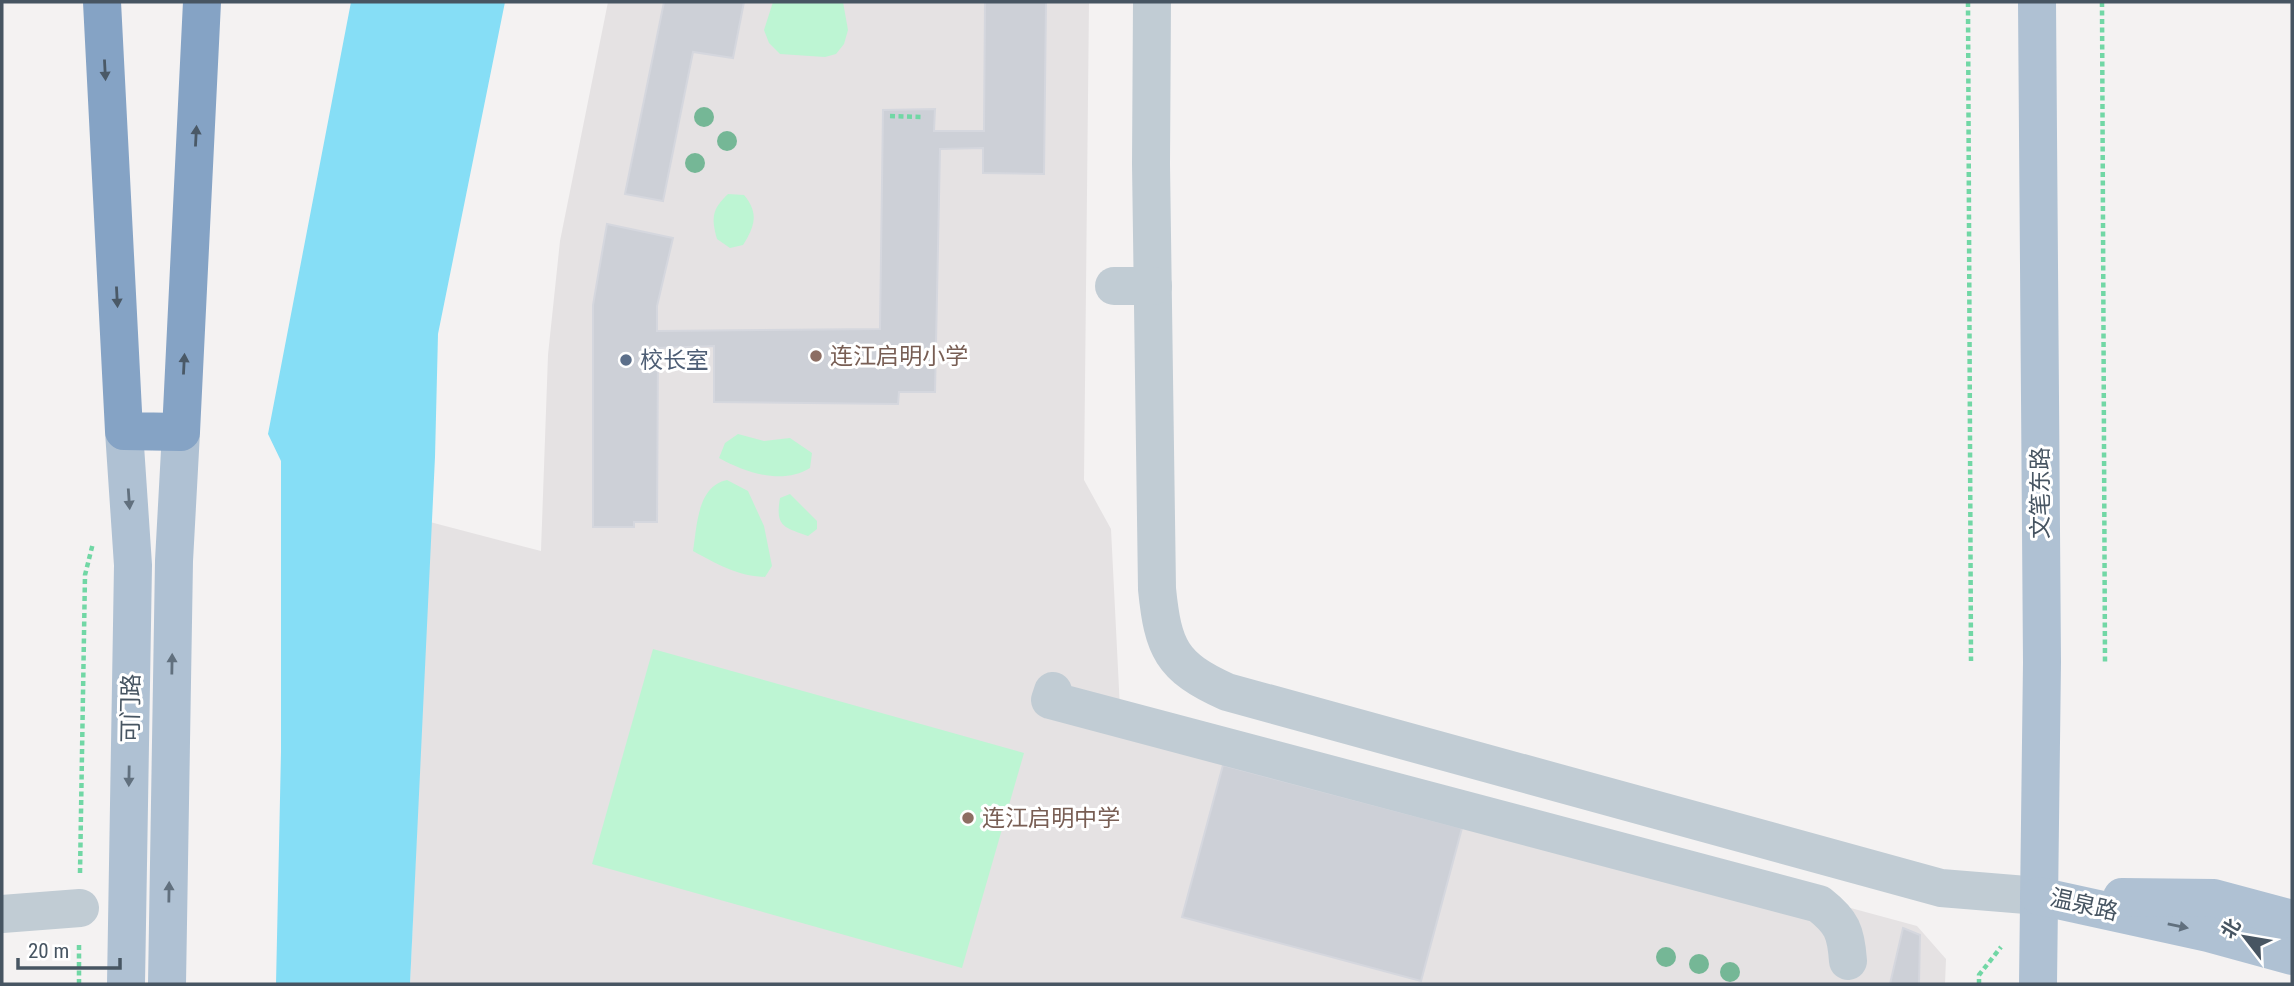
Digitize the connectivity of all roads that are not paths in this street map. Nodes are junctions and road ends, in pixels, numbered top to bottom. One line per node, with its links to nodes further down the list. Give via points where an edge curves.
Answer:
1 (102, 2): 7 (highway, one-way to 7)
2 (202, 2): 8 (highway, one-way to 2)
3 (1152, 2): 6 (street)
4 (2037, 2): 10 (main road, 文笔东路, via 2042,662)
5 (1114, 286): 6 (street)
6 (1153, 286): 10 (street, via 1157,589 1163,633 1180,663 1193,675 1227,692 1941,888)
7 (124, 431): 8 (highway); 16 (main road, 可门路, one-way to 16, via 133,565)
8 (181, 432): 17 (main road, 可门路, one-way to 8, via 173,574)
9 (1053, 691): 15 (street, via 1049,700 1819,904 1836,917 1846,936)
10 (2039, 896): 13 (main road, 温泉路, via 2214,898); 14 (main road, 温泉路, one-way to 14); 18 (main road, 文笔东路)
11 (80, 908): 12 (street)
12 (2, 914)
13 (2292, 919)
14 (2292, 956)
15 (1848, 961)
16 (126, 984)
17 (167, 984)
18 (2038, 984)

